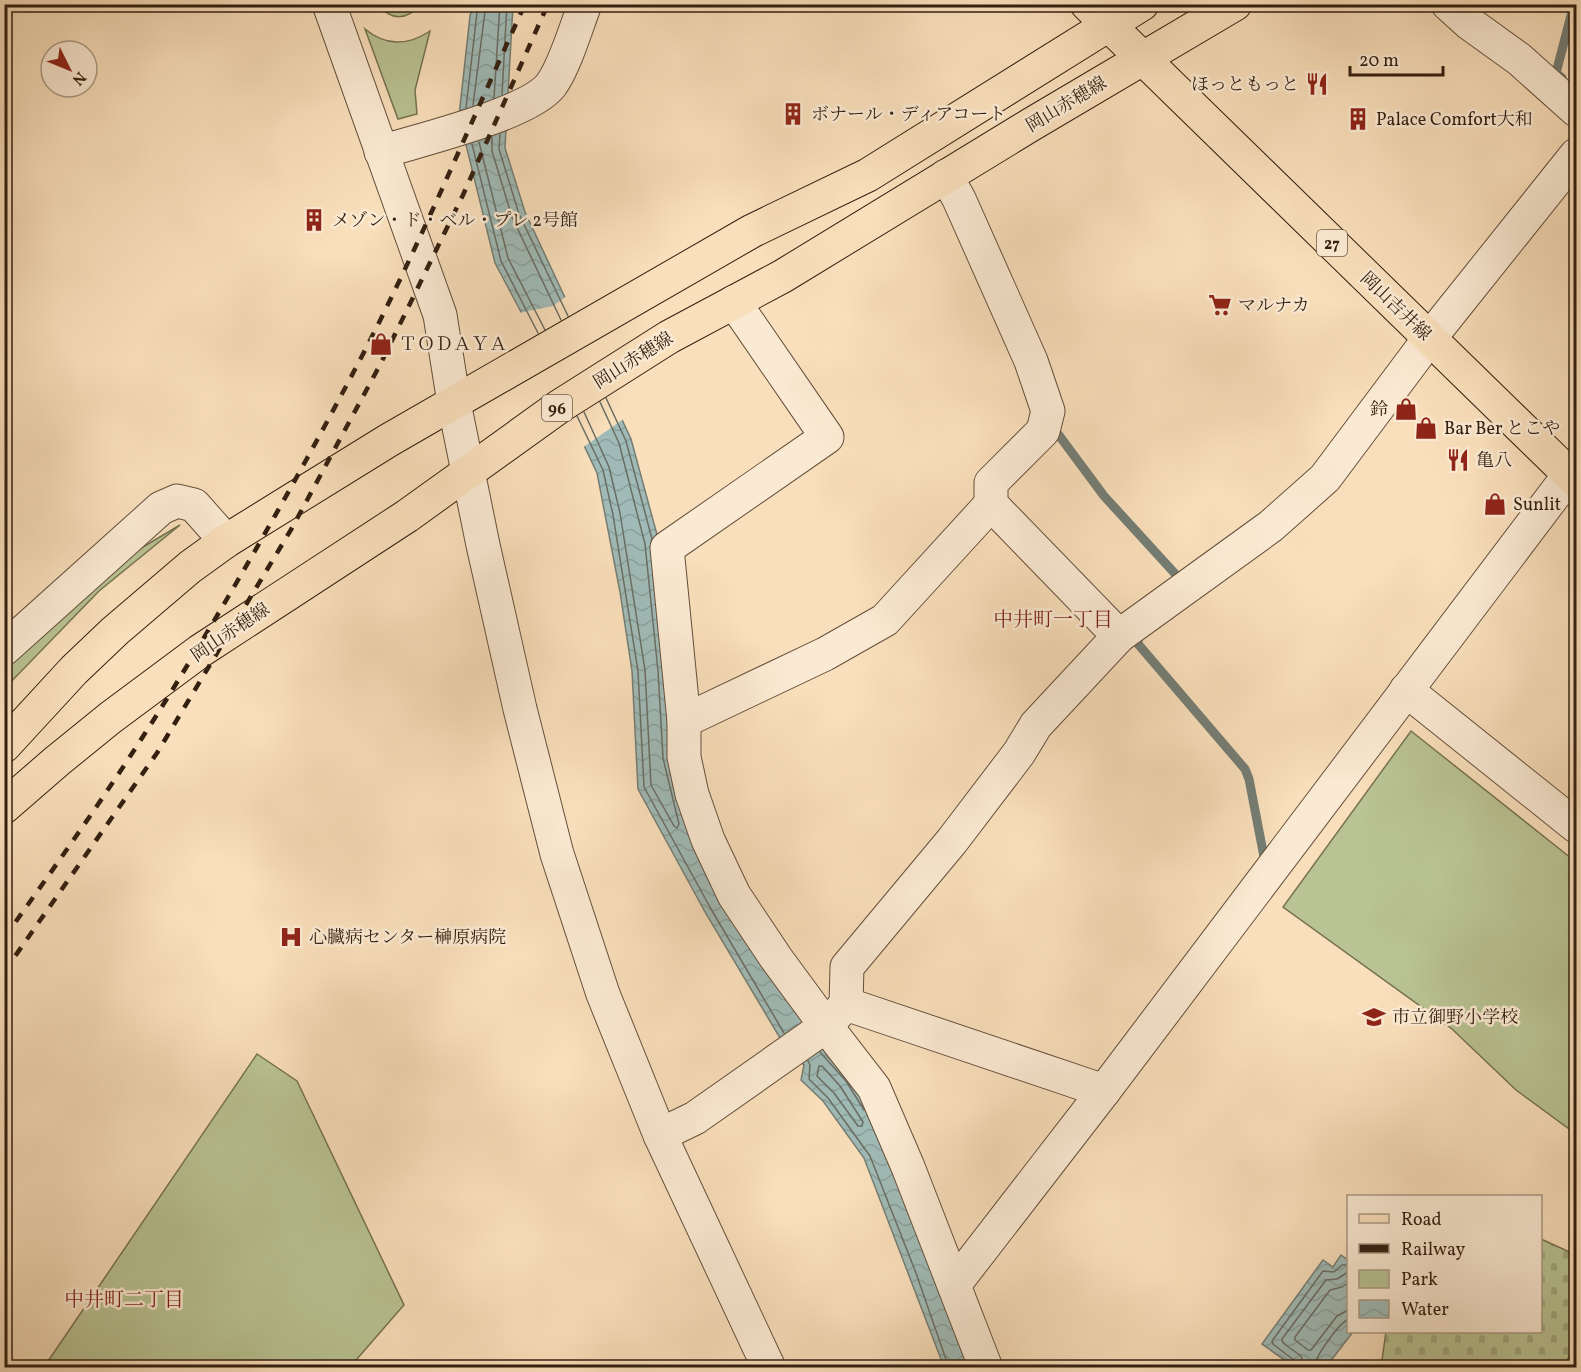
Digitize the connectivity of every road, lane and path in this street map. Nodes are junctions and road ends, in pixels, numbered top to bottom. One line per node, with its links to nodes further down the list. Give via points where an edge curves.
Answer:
1 (328, 4): 9 (street)
2 (585, 4): 9 (street, via 550,86 532,100 512,111)
3 (1142, 4): 6 (main road)
4 (1235, 4): 7 (main road, 岡山赤穂線 / 96)
5 (1448, 4): 8 (street)
6 (1098, 15): 7 (main road, 岡山吉井線 / 27); 14 (main road, via 868,175 752,231)
7 (1143, 59): 11 (main road, 岡山赤穂線 / 96); 13 (main road, 岡山吉井線 / 27)
8 (1576, 110)
9 (381, 152): 14 (street, via 440,315)
10 (1576, 155): 13 (street)
11 (946, 176): 12 (main road, 岡山赤穂線 / 96); 17 (street, via 1031,361 1048,411 1043,431 991,483)
12 (734, 302): 15 (main road, 岡山赤穂線 / 96, via 669,337 560,406); 22 (street, via 827,437 667,548)
13 (1429, 339): 16 (main road, 岡山吉井線 / 27); 19 (street, via 1325,478 1270,526)
14 (454, 403): 15 (street); 18 (main road)
15 (467, 472): 24 (main road, 岡山赤穂線 / 96, via 407,516 200,651 110,718); 28 (street, via 557,854 603,994)
16 (1573, 478): 21 (street)
17 (991, 504): 19 (street); 22 (street, via 885,620 825,654)
18 (226, 542): 20 (street, via 194,505 177,501 161,508); 23 (main road, via 190,567 115,631)
19 (1119, 636): 26 (street, via 1036,725 952,841 847,967)
20 (4, 649)
21 (1406, 690): 25 (street); 27 (street)
22 (684, 721): 26 (street, via 684,757 690,785 708,840 734,895 776,958)
23 (4, 746)
24 (4, 807)
25 (1576, 826)
26 (830, 1021): 27 (street); 28 (street, via 696,1118); 29 (street, via 874,1088)
27 (1104, 1091): 29 (street)
28 (660, 1136): 30 (street)
29 (954, 1285): 31 (street)
30 (769, 1368)
31 (986, 1368)

